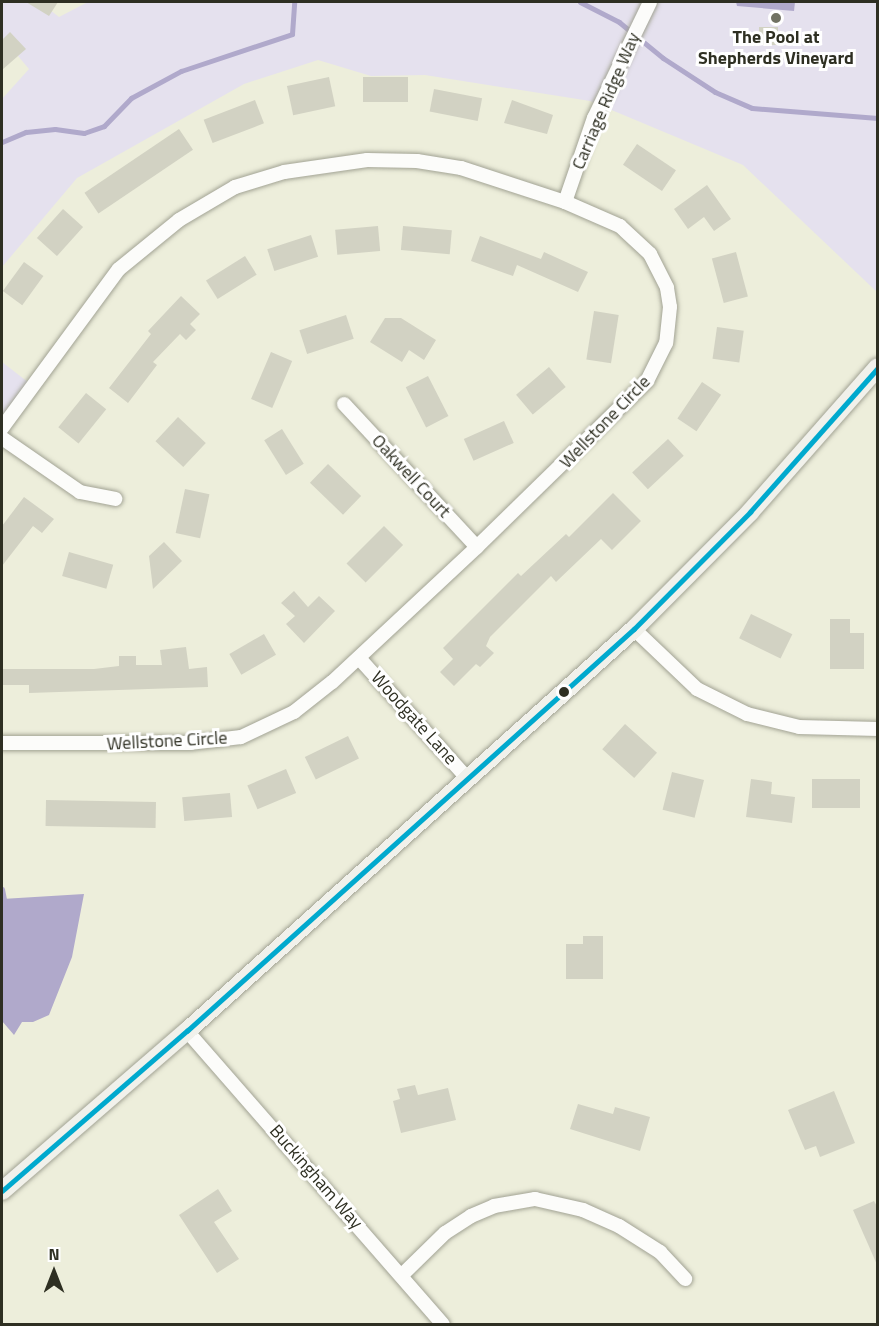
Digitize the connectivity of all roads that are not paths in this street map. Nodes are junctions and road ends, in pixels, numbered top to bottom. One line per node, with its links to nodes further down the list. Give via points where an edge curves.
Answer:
1 (650, 2): 2 (street, Carriage Ridge Way, via 594,118)
2 (565, 202): 5 (street, Wellstone Circle, via 461,168 417,161 333,164 284,172 235,187 179,220 119,269); 8 (street, Wellstone Circle, via 620,226 650,254 667,288 670,307 666,343 658,364 640,388)
3 (878, 367): 9 (main road, via 750,512)
4 (344, 404): 8 (street, Oakwell Court)
5 (2, 428)
6 (2, 438): 7 (street, via 81,492)
7 (115, 499)
8 (477, 547): 10 (street, Wellstone Circle)
9 (633, 628): 11 (street, via 697,689 747,714 799,727); 13 (main road)
10 (359, 658): 12 (street, Wellstone Circle, via 294,712 241,737 170,744); 13 (street, Woodgate Lane)
11 (878, 729)
12 (2, 743)
13 (468, 779): 14 (main road)
14 (188, 1031): 15 (main road); 16 (street, Buckingham Way)
15 (2, 1191)
16 (402, 1275): 17 (street, via 445,1233 471,1216 494,1206 535,1199 583,1210 619,1226 660,1252); 18 (street, Buckingham Way)
17 (685, 1280)
18 (443, 1324)

